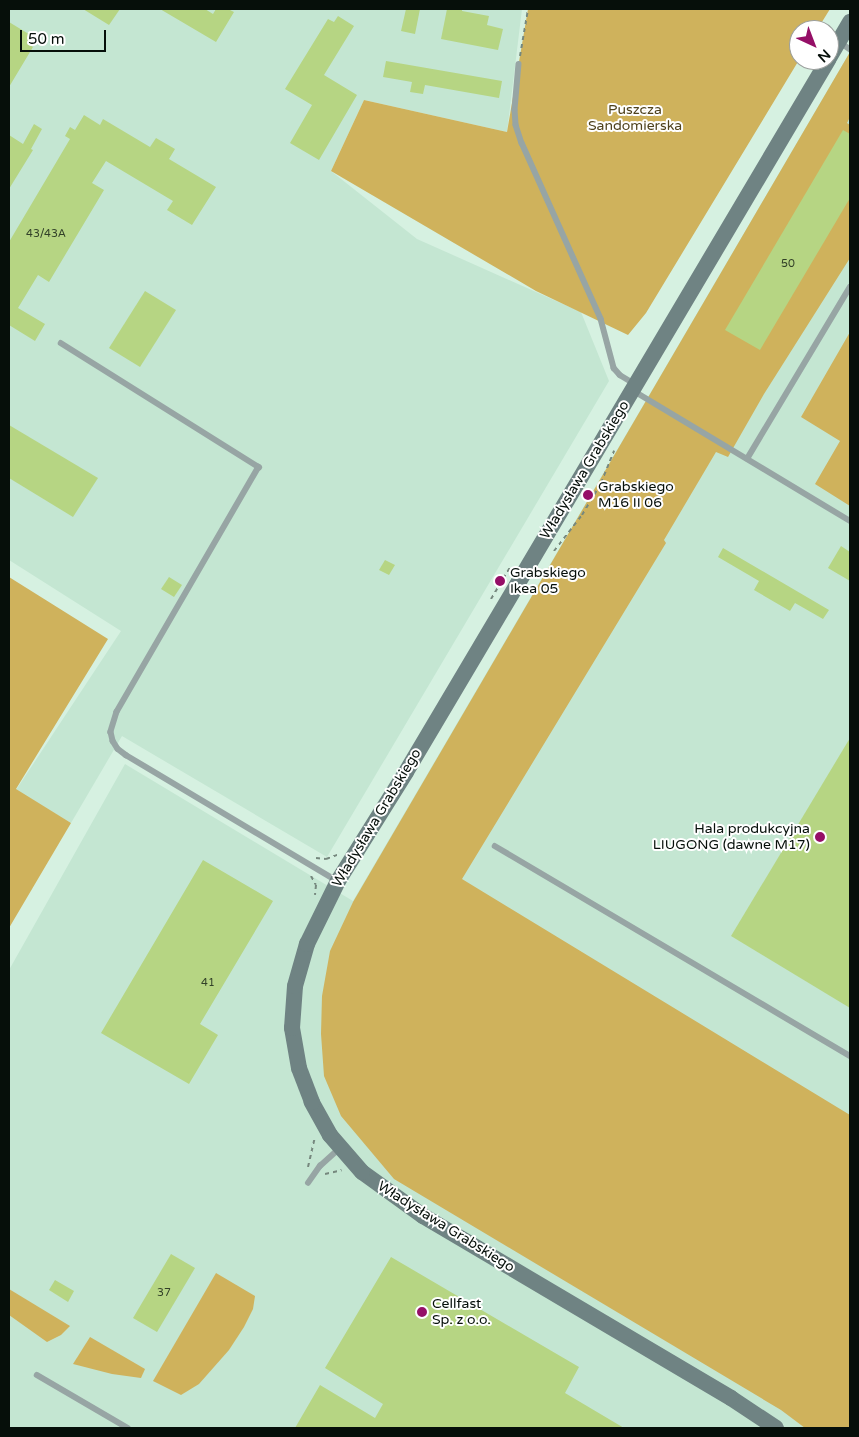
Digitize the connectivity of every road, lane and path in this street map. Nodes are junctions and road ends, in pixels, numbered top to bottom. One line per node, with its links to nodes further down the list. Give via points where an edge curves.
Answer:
1 (528, 9): 4 (path)
2 (850, 22): 3 (street, Władysława Grabskiego)
3 (844, 45)
4 (519, 64): 8 (lane, via 515,110 522,143 601,319 614,368)
5 (821, 70): 8 (street, Władysława Grabskiego)
6 (850, 287): 10 (lane)
7 (61, 343): 14 (lane, via 258,467 117,712 111,732 113,741 126,755)
8 (634, 387): 10 (lane); 14 (street, Władysława Grabskiego)
9 (616, 444): 12 (path, via 596,491)
10 (747, 458): 11 (lane)
11 (850, 521)
12 (553, 553)
13 (495, 846): 15 (lane)
14 (338, 881): 17 (street, Władysława Grabskiego, via 307,944 295,986 292,1028 304,1082 321,1120)
15 (850, 1056)
16 (316, 1131): 18 (path, via 304,1173)
17 (340, 1148): 18 (lane); 21 (street, Władysława Grabskiego, via 362,1172 423,1216 731,1398)
18 (310, 1180)
19 (37, 1375): 20 (lane)
20 (128, 1428)
21 (776, 1428)

